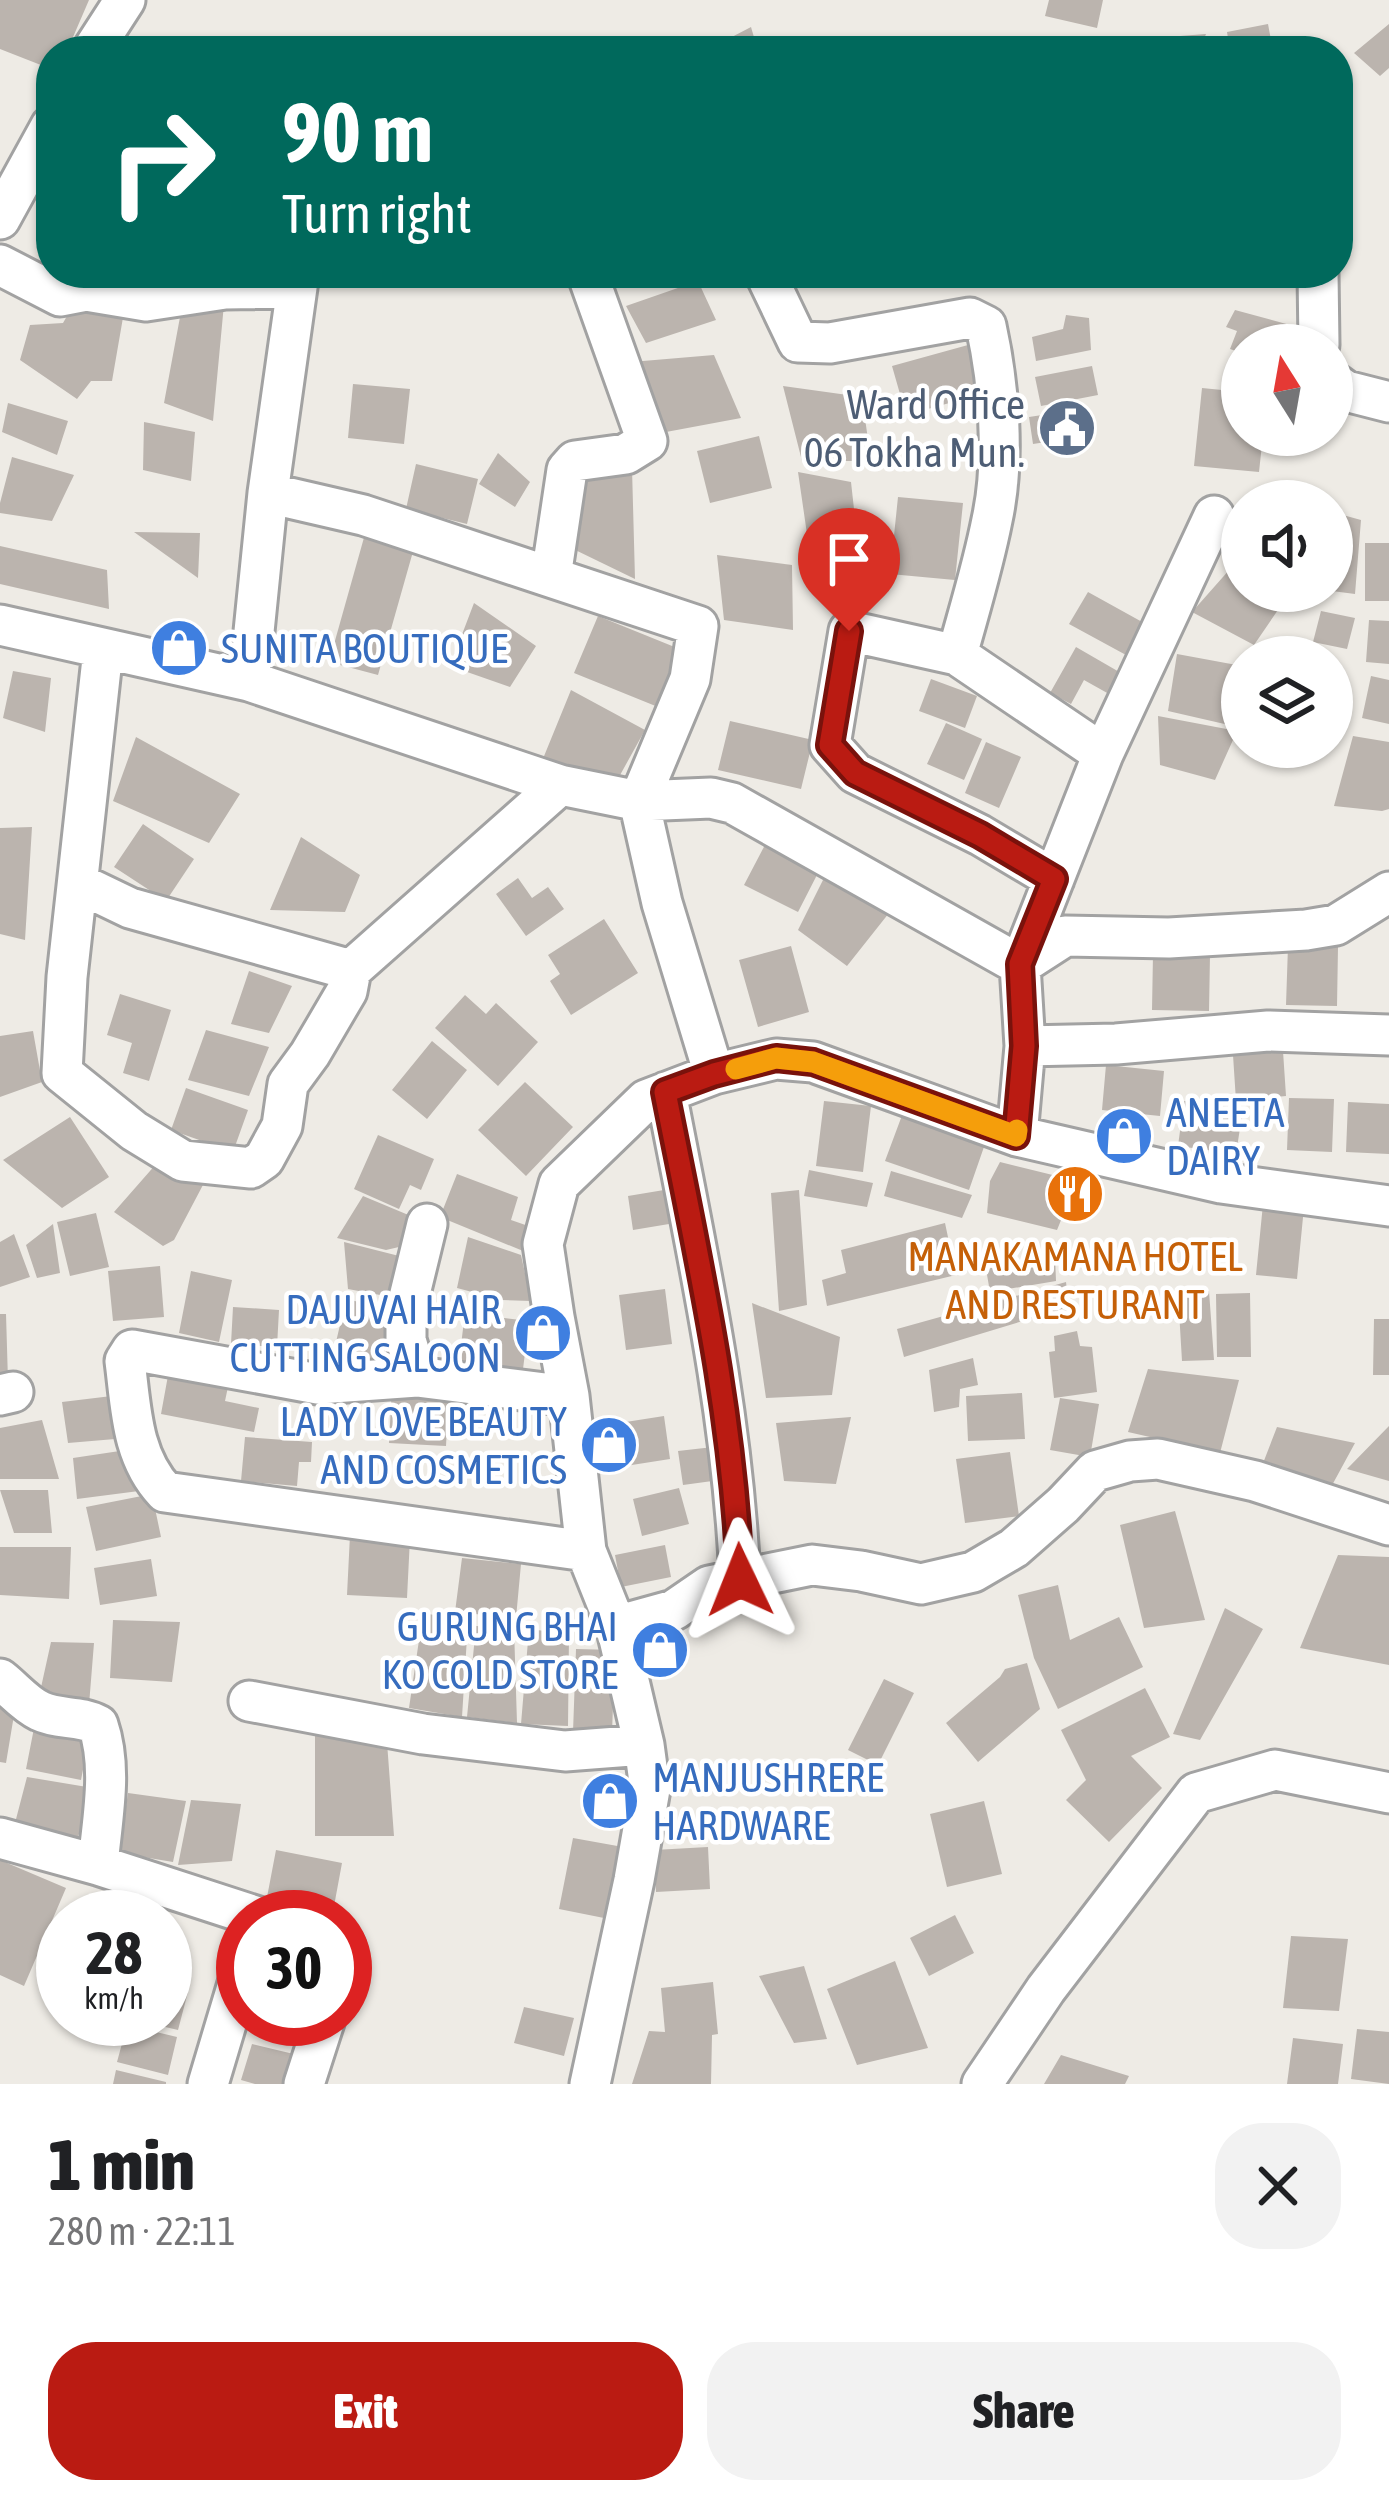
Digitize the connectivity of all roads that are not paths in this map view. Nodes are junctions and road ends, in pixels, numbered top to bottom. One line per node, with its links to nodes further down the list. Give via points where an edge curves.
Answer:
1 (124, 0): 2 (street)
2 (101, 36)
3 (36, 153): 4 (street)
4 (0, 219)
5 (0, 266): 6 (street)
6 (36, 284)
7 (44, 288): 8 (street, via 146,301)
8 (233, 288)
9 (297, 288): 16 (street)
10 (592, 288): 18 (street, via 647,441 626,454 575,460 567,470)
11 (772, 288): 21 (street, via 798,342 970,318 986,326 999,459 993,518)
12 (1318, 288): 13 (street)
13 (1319, 324)
14 (1353, 393): 15 (street)
15 (1389, 402)
16 (268, 493): 18 (street, via 363,514); 22 (street)
17 (1214, 516): 23 (street)
18 (551, 577): 25 (street, via 698,626 690,679)
19 (0, 625): 20 (street)
20 (103, 650): 22 (street); 27 (street)
21 (957, 656): 23 (street); 26 (street, via 849,631 830,745 855,773)
22 (249, 681): 24 (street)
23 (1103, 754): 26 (street)
24 (560, 785): 25 (street); 30 (street)
25 (639, 801): 29 (street, via 732,802); 33 (street)
26 (1054, 879): 29 (street)
27 (78, 883): 30 (street, via 130,908); 30 (street, via 62,1073 183,1161 251,1168 264,1159 282,1126 288,1084 346,992)
28 (1389, 892): 29 (street, via 1336,925 1168,938 1065,936)
29 (1020, 964): 32 (street)
30 (351, 970)
31 (1389, 1035): 32 (street, via 1268,1031)
32 (1024, 1046): 35 (street)
33 (714, 1074): 34 (street); 35 (street, via 776,1058 813,1062)
34 (665, 1092): 39 (street, via 646,1100 559,1184 543,1244); 42 (street, via 721,1378)
35 (1016, 1136): 36 (street, via 1221,1183)
36 (1389, 1206)
37 (427, 1224): 38 (street, via 406,1310)
38 (417, 1377): 39 (street); 41 (street, via 318,1384 132,1350 125,1361 135,1442 164,1492)
39 (569, 1396): 41 (street)
40 (1389, 1525): 42 (street, via 1255,1481 1158,1459 1130,1461 1095,1471 1014,1548 973,1572 921,1584 812,1565)
41 (586, 1551): 43 (street)
42 (740, 1580): 43 (street)
43 (616, 1626): 46 (street)
44 (0, 1679): 49 (street, via 38,1710 98,1725 106,1783)
45 (249, 1701): 46 (street, via 542,1748)
46 (644, 1745): 55 (street, via 650,1789)
47 (1389, 1792): 56 (street, via 1275,1770 1196,1792)
48 (0, 1838): 49 (street)
49 (98, 1865): 50 (street)
50 (216, 1903)
51 (219, 2046): 53 (street)
52 (316, 2046): 54 (street)
53 (208, 2084)
54 (304, 2084)
55 (590, 2084)
56 (982, 2084)

